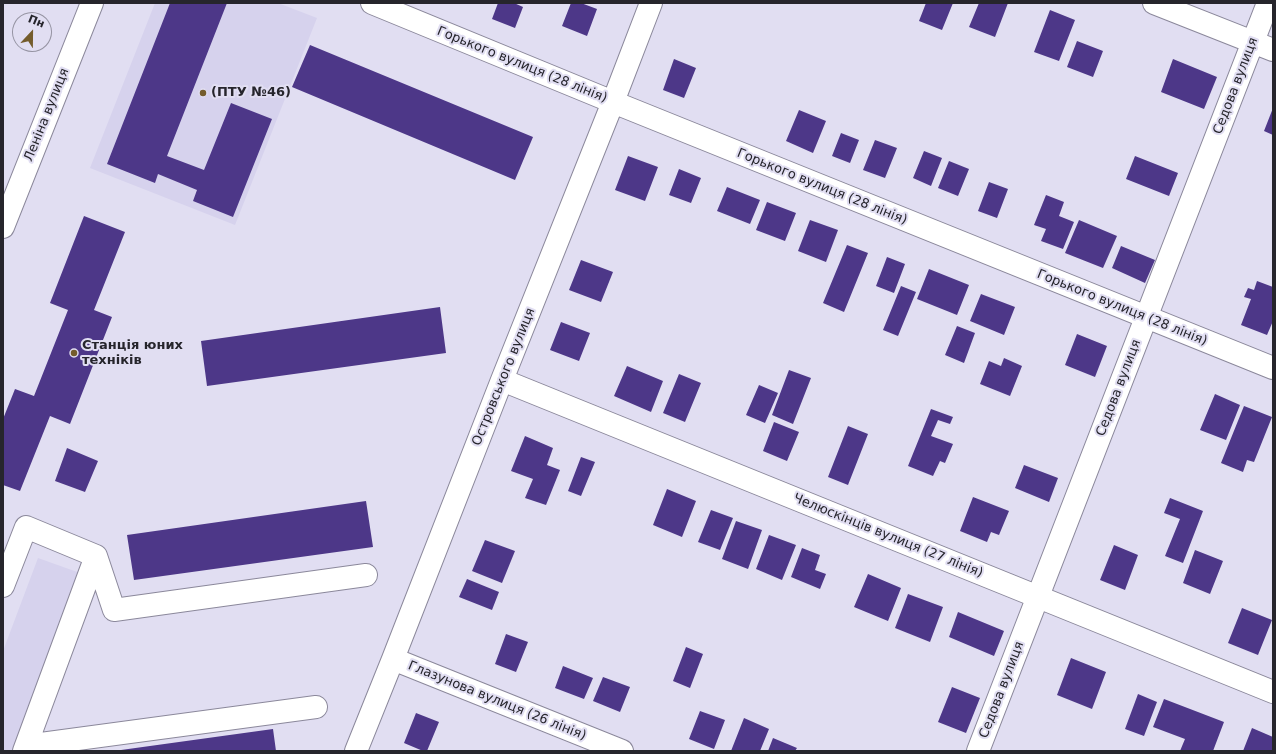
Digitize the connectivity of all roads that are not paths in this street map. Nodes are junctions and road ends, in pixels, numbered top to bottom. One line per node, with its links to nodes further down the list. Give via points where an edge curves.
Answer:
1 (92, 3): 9 (street, Леніна вулиця)
2 (372, 3): 8 (street, Горького вулиця (28 лiнiя))
3 (651, 3): 8 (street, Островського вулиця)
4 (1154, 3): 6 (street)
5 (1268, 3): 6 (street, Седова вулиця)
6 (1253, 42): 7 (street); 10 (street, Седова вулиця)
7 (1273, 50)
8 (613, 102): 10 (street, Горького вулиця (28 лiнiя)); 12 (street, Островського вулиця)
9 (3, 227)
10 (1146, 318): 11 (street, Горького вулиця (28 лiнiя)); 16 (street, Седова вулиця)
11 (1273, 368)
12 (502, 380): 16 (street, Челюскінців вулиця (27 лiнiя)); 17 (street, Островського вулиця)
13 (96, 556): 14 (street, via 114,610); 15 (street, via 26,528); 20 (street)
14 (366, 575)
15 (3, 586)
16 (1038, 597): 18 (street, Челюскінців вулиця (27 лiнiя)); 23 (street, Седова вулиця)
17 (393, 659): 21 (street, Островського вулиця); 22 (street, Глазунова вулиця (26 лiнiя))
18 (1273, 692)
19 (316, 707): 20 (street)
20 (25, 749)
21 (356, 751)
22 (622, 751)
23 (978, 751)

